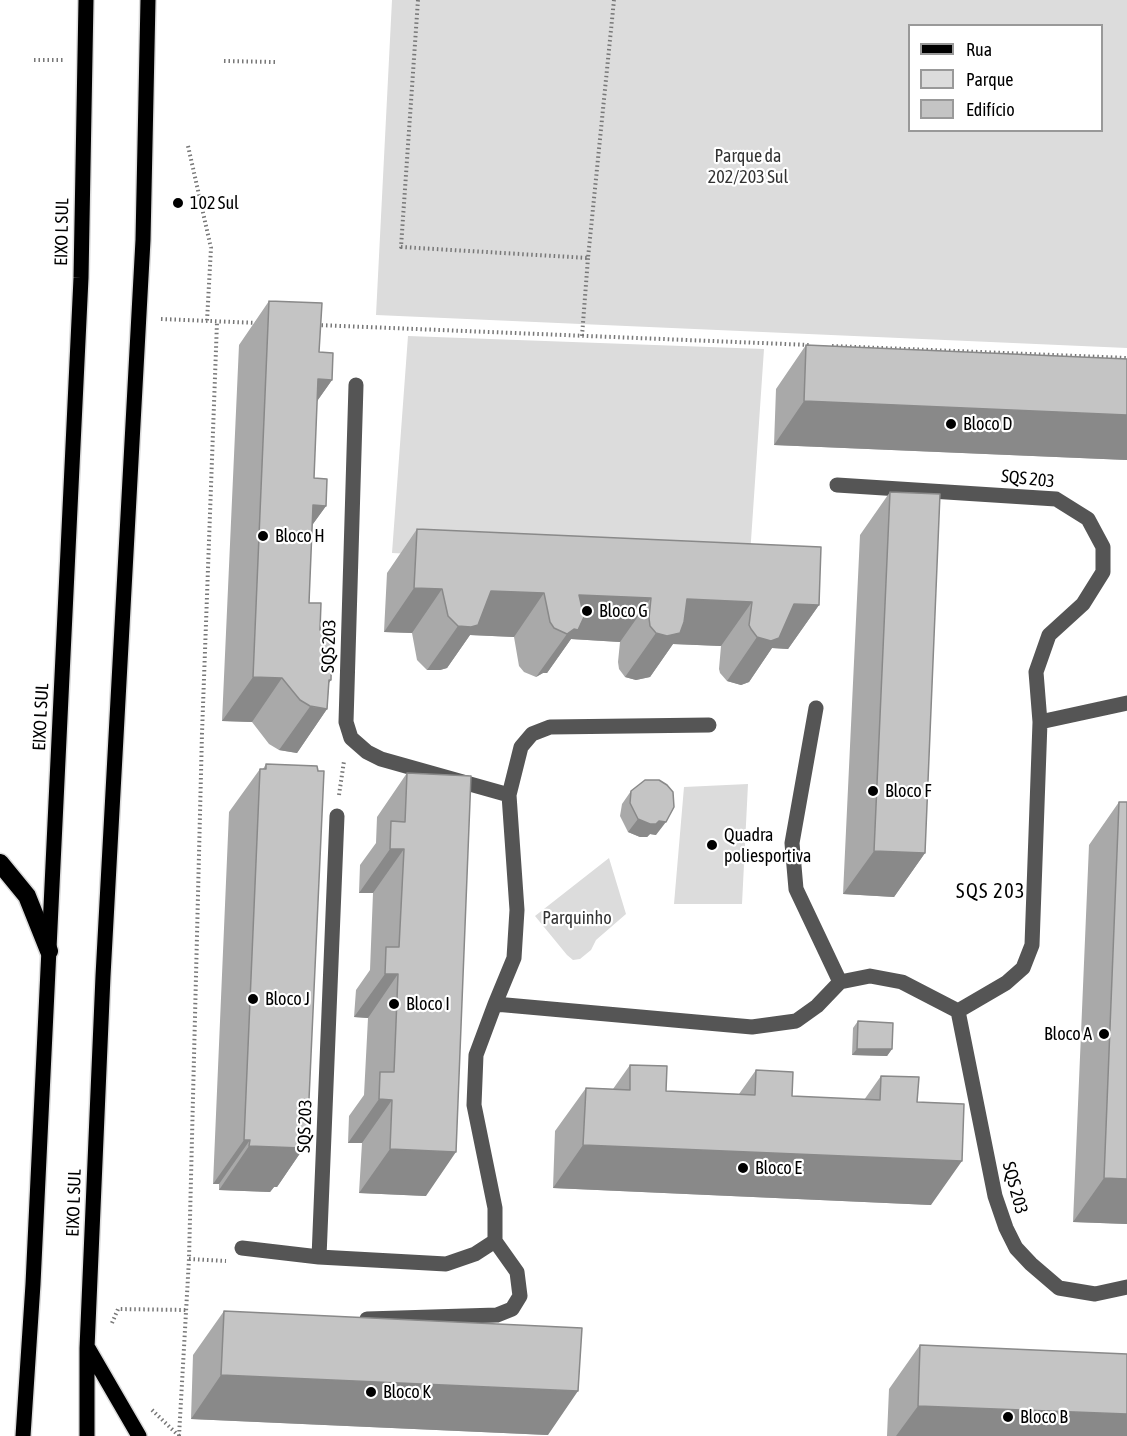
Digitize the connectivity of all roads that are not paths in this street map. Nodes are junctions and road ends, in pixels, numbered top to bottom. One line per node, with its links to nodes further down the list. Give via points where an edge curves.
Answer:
1 (86, 0): 12 (main road, EIXO L SUL, via 81,278)
2 (148, 0): 21 (main road, EIXO L SUL, via 143,240)
3 (356, 385): 9 (street, SQS 203, via 346,722 351,738 381,759)
4 (837, 485): 7 (street, SQS 203, via 1056,499 1088,519 1103,547 1103,572 1083,604 1049,635 1036,672)
5 (1127, 703): 7 (street)
6 (816, 708): 13 (street, via 792,843 796,889)
7 (1040, 722): 15 (street, SQS 203, via 1032,945 1023,968 1006,983)
8 (709, 725): 9 (street, via 550,727 532,734 521,747)
9 (509, 795): 14 (street, via 517,910 514,958)
10 (337, 816): 18 (street, SQS 203)
11 (0, 863): 12 (highway, via 27,896)
12 (49, 951): 22 (main road, EIXO L SUL)
13 (840, 982): 14 (street, via 818,1006 796,1021 752,1027); 15 (street, via 870,976 902,982)
14 (495, 1004): 16 (street, via 476,1055 474,1105 495,1208)
15 (958, 1011): 19 (street, SQS 203, via 995,1196 1016,1248 1059,1288 1095,1294)
16 (495, 1241): 18 (street, via 475,1254 446,1264); 20 (street, via 517,1272 520,1296 512,1308 497,1315)
17 (239, 1255): 18 (street)
18 (319, 1257)
19 (1127, 1287)
20 (356, 1320)
21 (87, 1348): 23 (main road, EIXO L SUL); 24 (main road)
22 (23, 1436)
23 (87, 1436)
24 (140, 1436)

